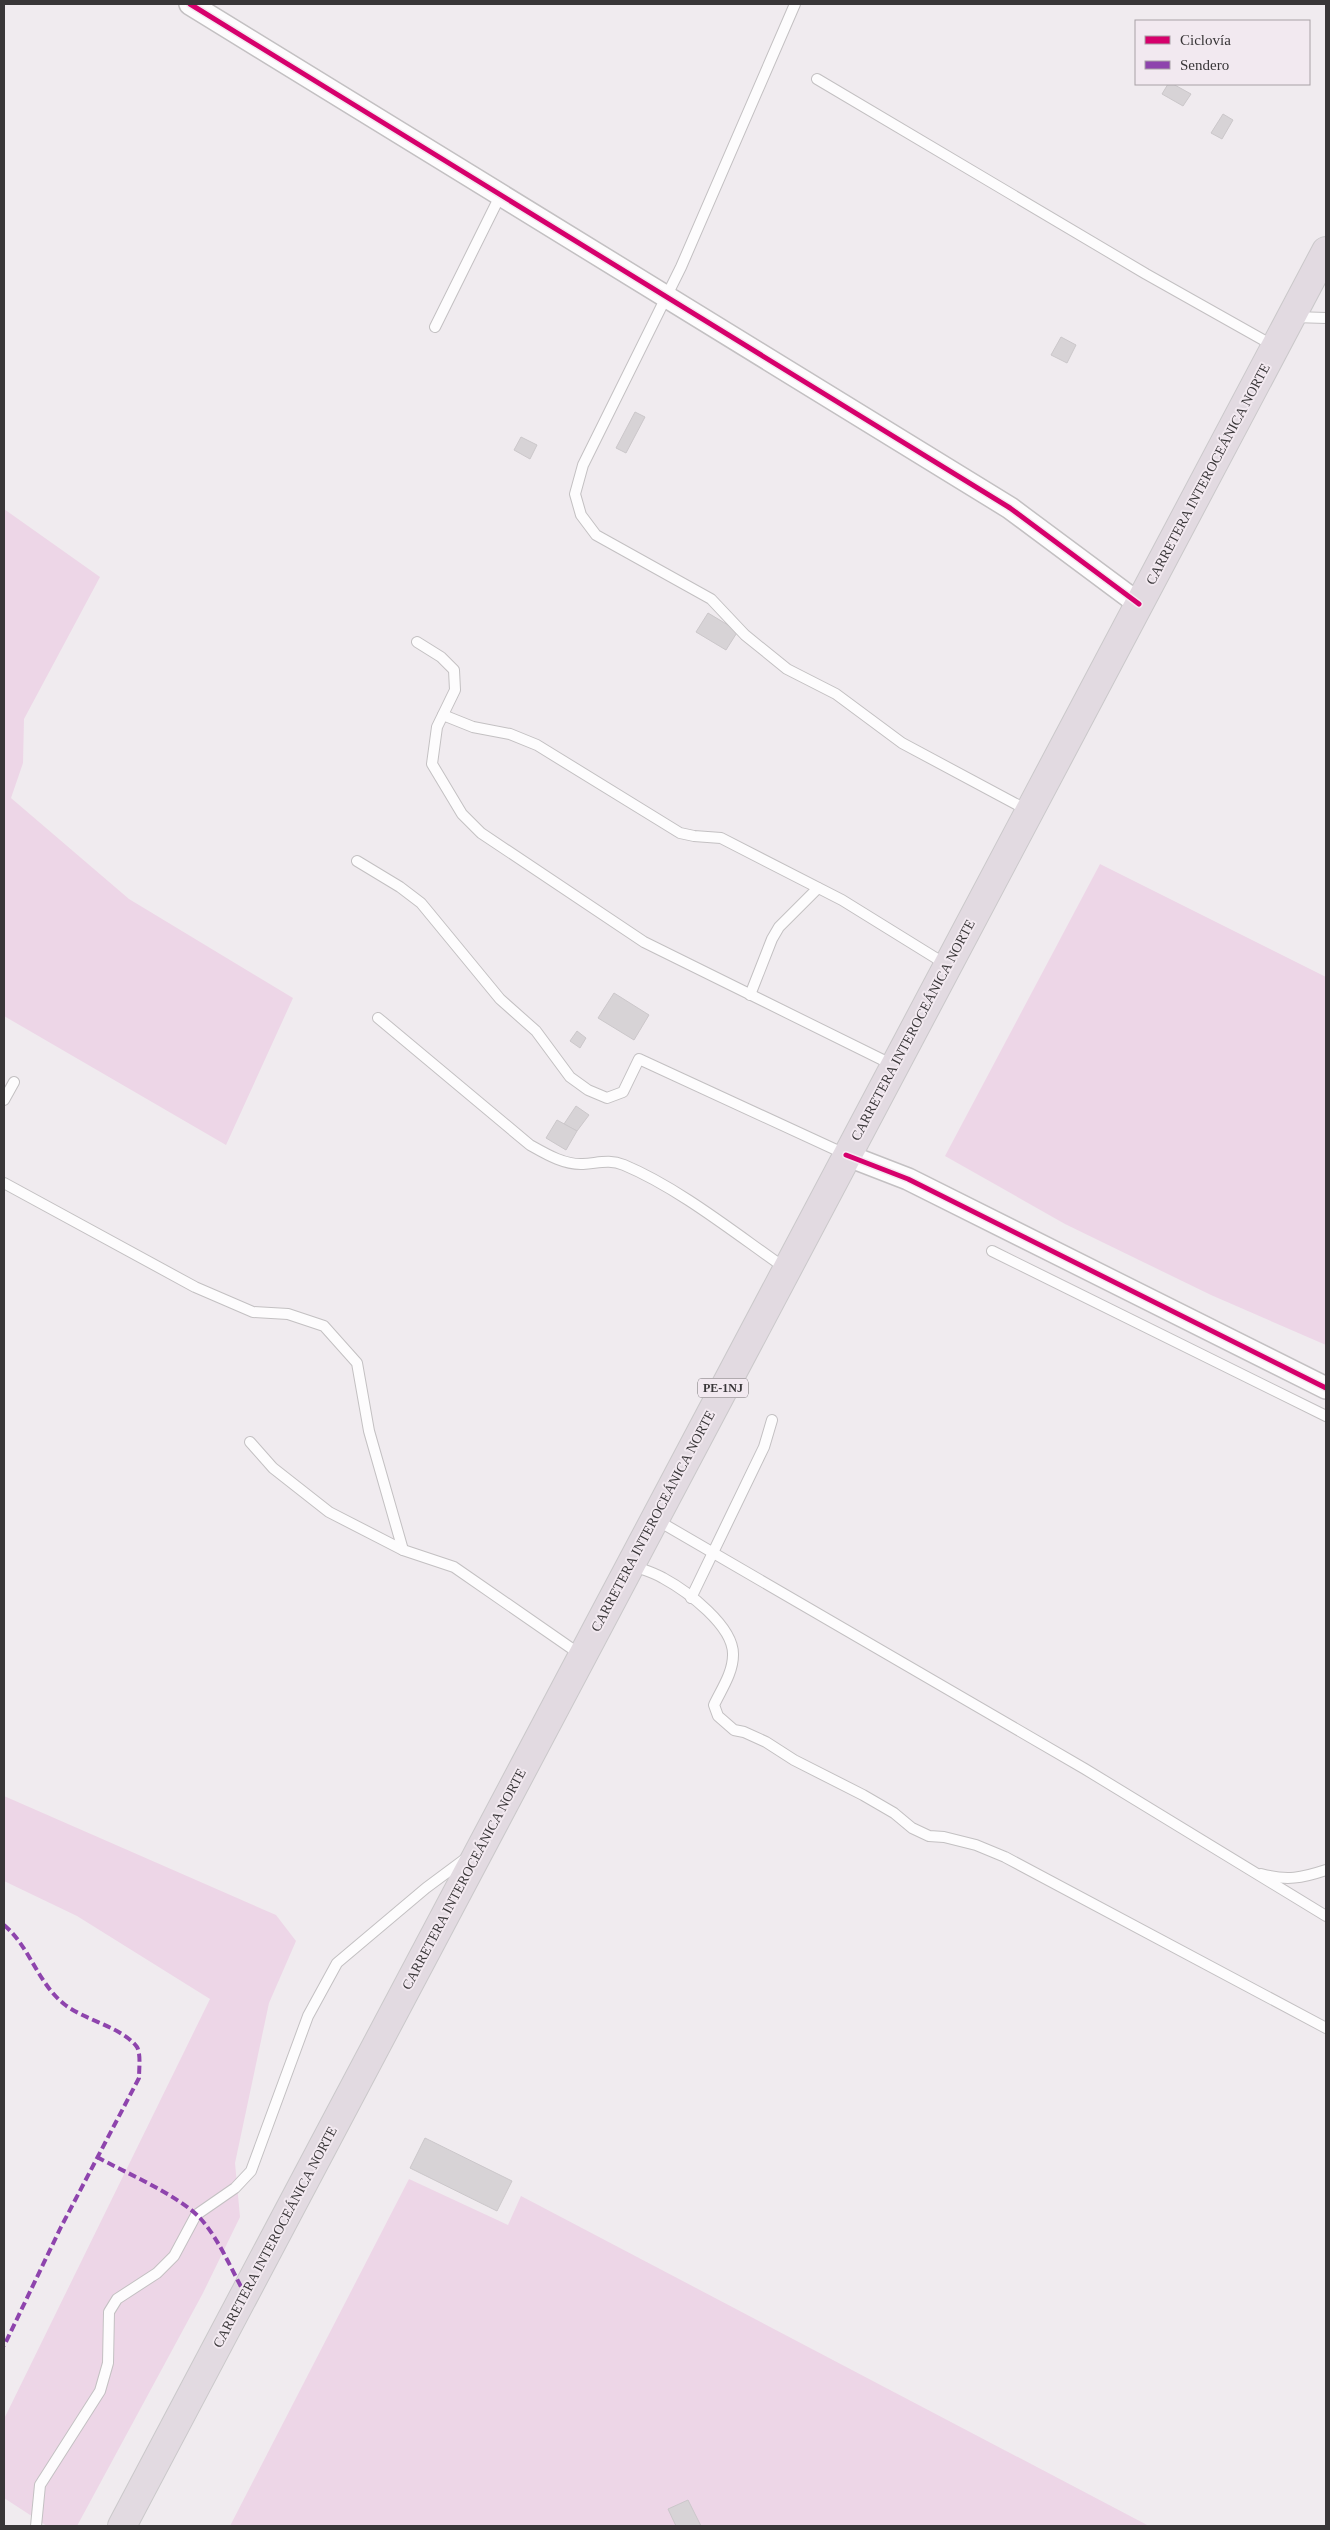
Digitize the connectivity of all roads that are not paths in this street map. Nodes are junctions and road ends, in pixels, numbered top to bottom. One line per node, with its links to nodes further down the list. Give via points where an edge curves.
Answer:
1 (190, 4): 4 (street)
2 (795, 4): 6 (lane, via 681,268)
3 (817, 79): 10 (lane)
4 (500, 196): 6 (street); 9 (lane)
5 (1326, 251): 7 (highway, CARRETERA INTEROCEÁNICA NORTE / PE-1NJ)
6 (665, 297): 11 (street, via 1010,508); 14 (lane, via 583,466 575,494 581,515 596,535 711,599 787,669 836,694 902,743)
7 (1291, 317): 8 (lane); 10 (highway, CARRETERA INTEROCEÁNICA NORTE / PE-1NJ)
8 (1326, 318)
9 (435, 327)
10 (1275, 347): 11 (highway, CARRETERA INTEROCEÁNICA NORTE / PE-1NJ)
11 (1139, 604): 14 (highway, CARRETERA INTEROCEÁNICA NORTE / PE-1NJ)
12 (417, 642): 13 (lane, via 454,670 454,690)
13 (442, 715): 16 (lane, via 537,745 680,833 721,838); 18 (lane, via 432,764 462,814 481,833 644,942)
14 (1029, 811): 17 (highway, CARRETERA INTEROCEÁNICA NORTE / PE-1NJ)
15 (357, 861): 23 (lane, via 421,903 500,1000 536,1031 570,1077 588,1090 607,1098 622,1092 639,1059)
16 (818, 888): 17 (lane); 18 (lane, via 772,939)
17 (947, 965): 20 (highway, CARRETERA INTEROCEÁNICA NORTE / PE-1NJ)
18 (750, 995): 20 (lane)
19 (378, 1018): 26 (lane, via 530,1145 550,1157 582,1164 611,1160 626,1166 665,1186)
20 (894, 1065): 23 (highway, CARRETERA INTEROCEÁNICA NORTE / PE-1NJ)
21 (14, 1082): 22 (lane)
22 (4, 1100)
23 (846, 1155): 26 (highway, CARRETERA INTEROCEÁNICA NORTE / PE-1NJ); 27 (street, via 916,1183)
24 (4, 1182): 32 (lane, via 195,1286 254,1312 288,1314 324,1326 357,1363 370,1431)
25 (992, 1251): 28 (lane)
26 (786, 1269): 31 (highway, CARRETERA INTEROCEÁNICA NORTE / PE-1NJ)
27 (1326, 1388)
28 (1326, 1416)
29 (772, 1420): 33 (lane, via 764,1447)
30 (250, 1442): 32 (lane, via 273,1468 329,1512)
31 (654, 1518): 33 (lane); 34 (highway, CARRETERA INTEROCEÁNICA NORTE / PE-1NJ)
32 (403, 1550): 36 (lane, via 454,1567)
33 (712, 1552): 35 (lane); 39 (lane, via 1085,1769)
34 (630, 1565): 35 (lane, via 663,1577); 36 (highway, CARRETERA INTEROCEÁNICA NORTE / PE-1NJ)
35 (691, 1598): 41 (lane, via 716,1617 729,1637 734,1654 731,1671 714,1705 718,1716 734,1730 766,1742 794,1760 863,1794 912,1828 929,1836 976,1845 1060,1884)
36 (582, 1655): 37 (highway, CARRETERA INTEROCEÁNICA NORTE / PE-1NJ)
37 (481, 1848): 42 (lane, via 426,1888 337,1963 308,2016 251,2171 235,2188 196,2215 174,2256 158,2273 117,2299 109,2312 108,2363 100,2391 40,2485); 43 (highway, CARRETERA INTEROCEÁNICA NORTE / PE-1NJ)
38 (1326, 1870): 39 (lane, via 1281,1879)
39 (1248, 1871): 40 (lane)
40 (1326, 1916)
41 (1326, 2028)
42 (36, 2526)
43 (122, 2526)

